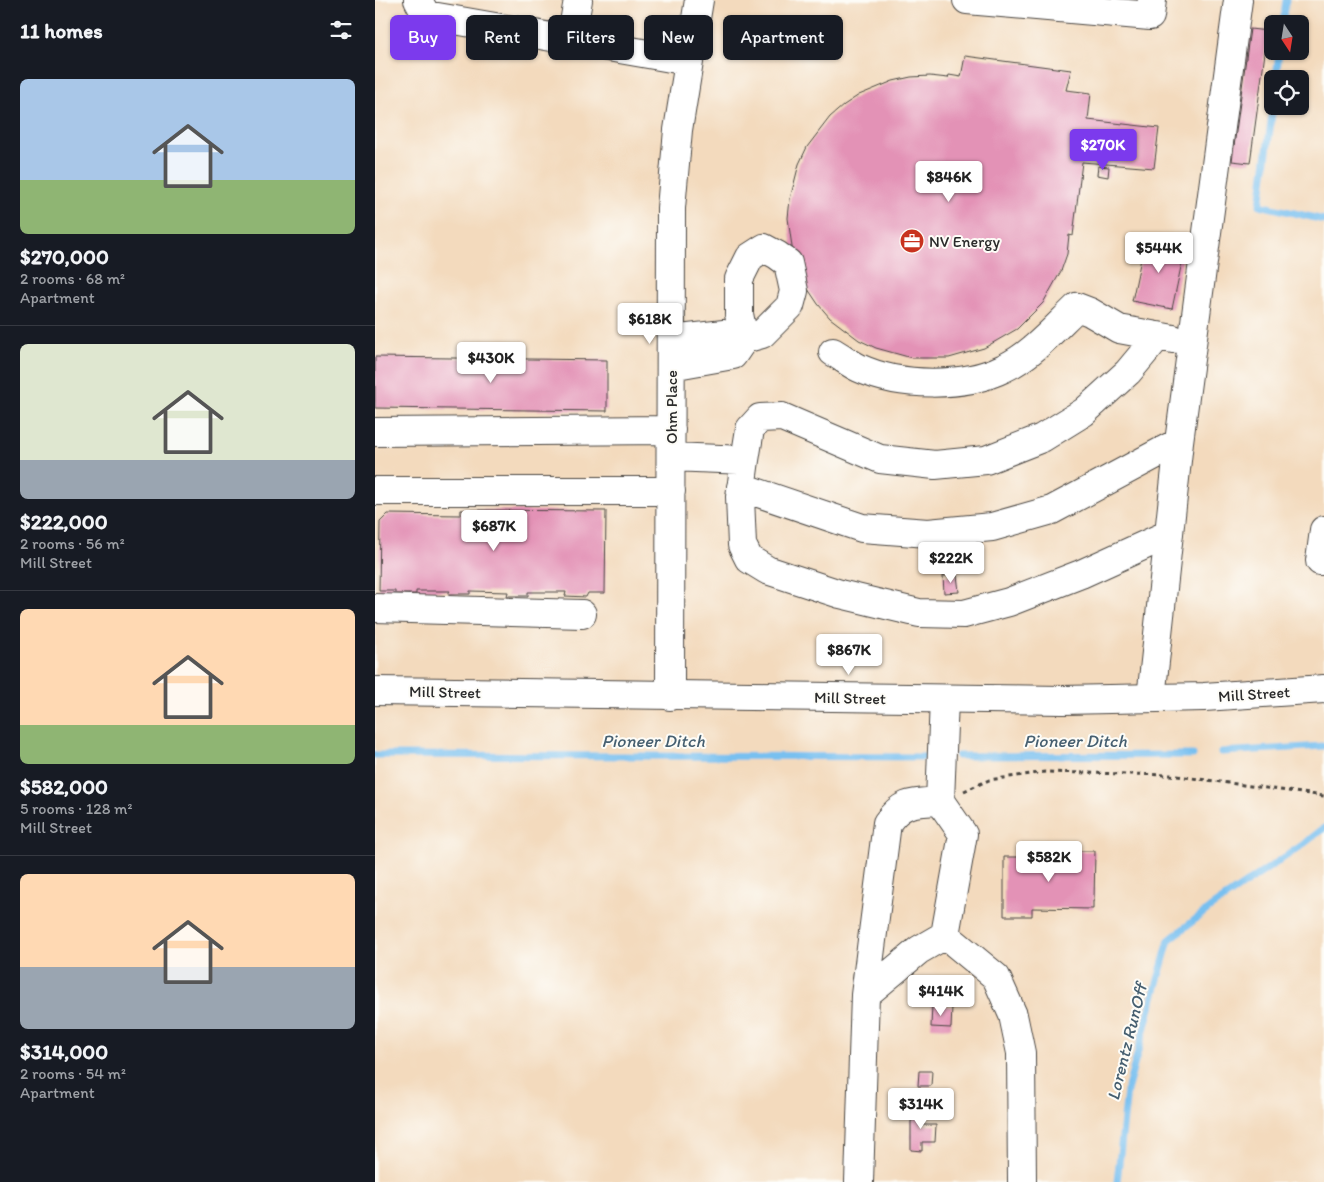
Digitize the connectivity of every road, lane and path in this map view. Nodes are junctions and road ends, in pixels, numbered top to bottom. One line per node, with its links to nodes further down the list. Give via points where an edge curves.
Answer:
1 (418, 0): 8 (main road, via 426,15)
2 (578, 0): 7 (main road)
3 (699, 0): 10 (main road, Ohm Place)
4 (967, 0): 5 (main road, via 1150,16)
5 (1151, 0)
6 (1238, 0): 13 (main road)
7 (575, 15)
8 (548, 36)
9 (634, 51): 10 (main road)
10 (688, 61): 15 (main road, Ohm Place, via 671,208)
11 (1158, 336): 13 (main road); 14 (main road, via 1119,329 1077,307 1025,355 1004,368 977,378 948,382 886,377 860,368); 20 (main road, via 1128,372 1084,412 1042,438 986,460 935,465 880,459 782,417 760,418 750,429)
12 (744, 339): 15 (main road, via 724,334)
13 (1192, 342): 18 (main road)
14 (833, 352)
15 (671, 353): 16 (main road, Ohm Place)
16 (671, 430): 17 (main road); 19 (main road, Ohm Place)
17 (375, 432)
18 (1179, 442): 21 (main road, via 1052,510 992,527 928,533 862,528); 25 (main road)
19 (671, 456): 20 (main road); 23 (main road, Ohm Place)
20 (745, 460): 21 (main road)
21 (741, 487): 25 (main road, via 742,545 749,559 767,570 840,594 919,613 964,614 1009,602)
22 (375, 490): 23 (main road)
23 (671, 491): 31 (main road, Ohm Place)
24 (1324, 530): 26 (main road, via 1320,561)
25 (1169, 534): 32 (main road)
26 (1324, 561)
27 (375, 608): 28 (main road)
28 (582, 614)
29 (1324, 689): 32 (main road, Mill Street)
30 (375, 691): 31 (main road, Mill Street)
31 (670, 696): 33 (main road, Mill Street)
32 (1151, 698): 33 (main road, Mill Street)
33 (944, 699): 35 (main road)
34 (1324, 796): 35 (path, via 1170,775 1045,772 989,780)
35 (941, 801): 36 (main road, via 963,834); 37 (main road, via 910,803 895,810 887,823)
36 (945, 935): 37 (main road, via 919,950); 39 (main road, via 996,977 1013,1015 1021,1053)
37 (865, 995): 38 (main road)
38 (859, 1182)
39 (1022, 1182)

